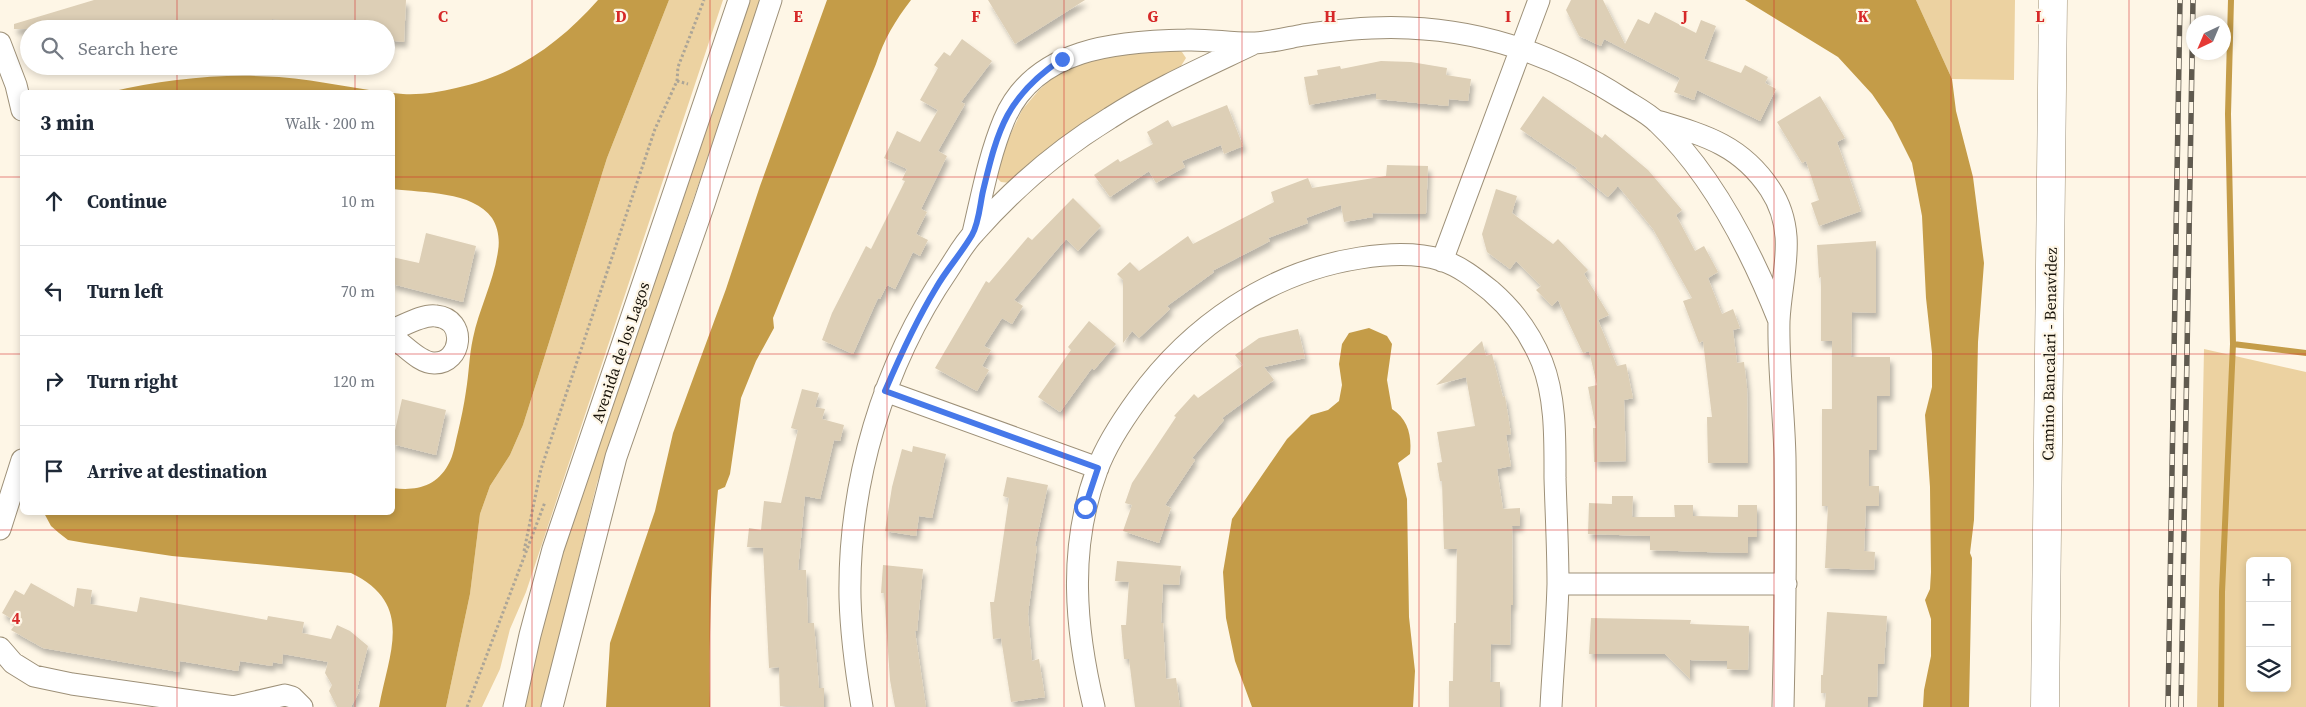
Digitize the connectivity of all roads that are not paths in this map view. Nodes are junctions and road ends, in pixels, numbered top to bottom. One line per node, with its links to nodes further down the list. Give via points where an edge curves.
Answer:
1 (739, 0): 24 (street, Avenida de los Lagos, via 553,549)
2 (771, 0): 25 (street, Avenida de los Lagos, via 616,457)
3 (1539, 0): 7 (street)
4 (2053, 0): 30 (main road, Camino Bancalari - Benavídez)
5 (0, 43): 8 (street)
6 (1256, 43): 7 (street, via 1306,35 1406,27 1481,37); 10 (street, via 1110,117 1037,173); 10 (street, via 1146,41 1092,49 1062,59 1038,75 1005,118 991,158)
7 (1521, 48): 9 (street, via 1574,69); 11 (street)
8 (20, 102)
9 (1656, 121): 12 (street, via 1701,175 1732,220); 12 (street, via 1733,149 1771,190 1781,213 1786,240 1787,263)
10 (973, 233): 15 (street, via 936,287 906,341)
11 (1442, 260): 17 (street, via 1377,255 1342,261 1310,269 1255,293 1211,323 1149,383 1124,419); 19 (street, via 1473,276 1499,298 1528,334 1543,364 1550,392 1554,434)
12 (1779, 321): 20 (street)
13 (395, 329): 14 (street, via 436,316 456,327 459,337 452,354 444,362 433,363 418,357)
14 (395, 339)
15 (885, 391): 17 (street); 26 (street, via 864,458 853,547 850,597 854,658)
16 (20, 466): 18 (street)
17 (1098, 468): 27 (street, via 1085,507 1076,582 1078,618)
18 (0, 529)
19 (1558, 584): 20 (street); 28 (street)
20 (1786, 584): 29 (street)
21 (0, 648): 22 (street, via 13,662 34,676)
22 (234, 707): 23 (street, via 285,695)
23 (302, 707)
24 (514, 707)
25 (552, 707)
26 (862, 707)
27 (1094, 707)
28 (1551, 707)
29 (1783, 707)
30 (2045, 707)

